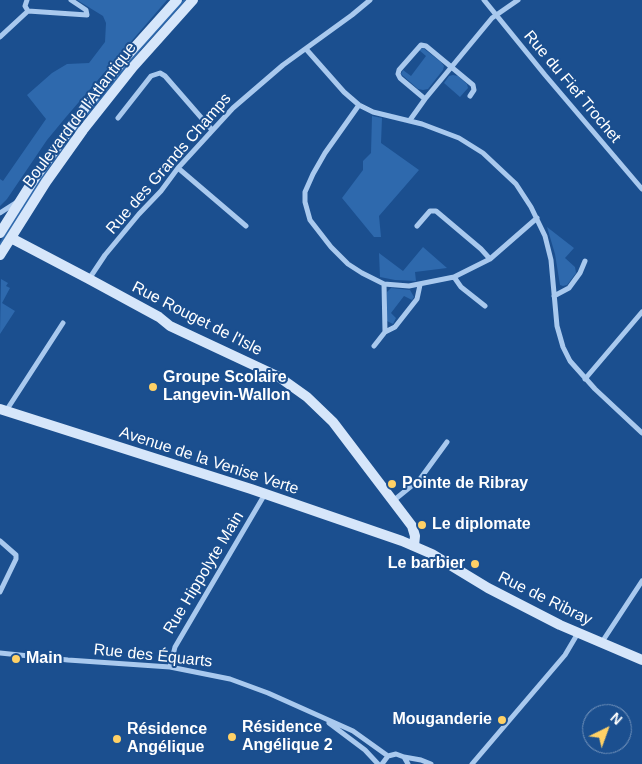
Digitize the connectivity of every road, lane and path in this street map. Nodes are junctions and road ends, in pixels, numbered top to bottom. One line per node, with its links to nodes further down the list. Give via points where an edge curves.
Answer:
1 (27, 0): 8 (street, via 25,6)
2 (71, 0): 8 (street, via 86,10 87,15)
3 (177, 0): 21 (street, Boulevard de l'Atlantique, via 94,96)
4 (193, 0): 27 (street, Boulevard de l'Atlantique, via 133,67 83,130)
5 (370, 0): 11 (street, Rue des Grands Champs)
6 (484, 0): 9 (street, Rue du Fief Trochet)
7 (518, 0): 9 (street)
8 (28, 11): 10 (street)
9 (496, 15): 12 (street); 20 (street, Rue du Fief Trochet)
10 (0, 37)
11 (306, 49): 15 (street); 18 (street, Rue des Grands Champs, via 249,93)
12 (452, 68): 13 (street, via 473,85); 14 (street); 14 (street, via 426,46 422,44 416,49 398,74)
13 (470, 96)
14 (425, 99): 17 (street)
15 (359, 104): 17 (street, via 373,112); 33 (street, via 325,152 305,192 305,202 310,220 340,257)
16 (118, 118): 18 (street, via 151,76 160,73)
17 (410, 120): 23 (street, via 459,138 483,153 516,184)
18 (212, 130): 19 (street, Rue des Grands Champs)
19 (178, 168): 24 (street); 32 (street, Rue des Grands Champs, via 105,255)
20 (642, 189)
21 (21, 198): 22 (street); 26 (street, Boulevard de l'Atlantique)
22 (0, 212)
23 (537, 218): 29 (street); 35 (street, via 551,260)
24 (246, 226)
25 (417, 226): 29 (street, via 430,211 436,211)
26 (0, 233)
27 (11, 238): 28 (street, Boulevard de l'Atlantique); 32 (street, Rue Rouget de l'Isle)
28 (0, 256)
29 (490, 259): 31 (street)
30 (585, 261): 35 (street, via 569,288)
31 (454, 277): 34 (street); 36 (street, via 461,287)
32 (90, 279): 46 (street, Rue Rouget de l'Isle, via 170,326 279,377 307,397 333,422)
33 (384, 284): 34 (street); 39 (street)
34 (420, 285): 39 (street, via 417,299 394,327)
35 (554, 296): 41 (street, via 556,326 562,347)
36 (485, 306)
37 (642, 312): 41 (street)
38 (63, 322): 42 (street, Avenue de la Venise Verte)
39 (385, 332): 40 (street)
40 (374, 346)
41 (585, 379): 43 (street)
42 (3, 410): 45 (street, Avenue de la Venise Verte)
43 (641, 431)
44 (447, 442): 46 (street, via 420,480)
45 (265, 494): 49 (street, Avenue de la Venise Verte); 57 (street, Rue Hippolyte Main, via 175,647)
46 (393, 501): 47 (street, Rue Rouget de l'Isle)
47 (407, 521): 49 (street); 50 (street, Rue Rouget de l'Isle, via 414,530)
48 (0, 541): 52 (street, via 16,555 16,559)
49 (402, 541): 50 (street, Avenue de la Venise Verte)
50 (414, 546): 53 (street, Rue de Ribray)
51 (642, 581): 54 (street)
52 (0, 592)
53 (578, 633): 54 (street, Rue de Ribray); 65 (street, via 565,655)
54 (601, 643): 56 (street, Rue de Ribray)
55 (0, 653): 57 (street, Rue des Équarts)
56 (642, 660)
57 (170, 667): 58 (street, Rue des Équarts, via 230,678)
58 (325, 719): 59 (street, Rue des Équarts, via 353,731); 62 (street, Rue des Équarts)
59 (388, 756): 60 (street); 62 (street)
60 (404, 757): 61 (street); 63 (street)
61 (430, 763): 64 (street)
62 (380, 764)
63 (408, 764)
64 (422, 764)
65 (472, 764)

